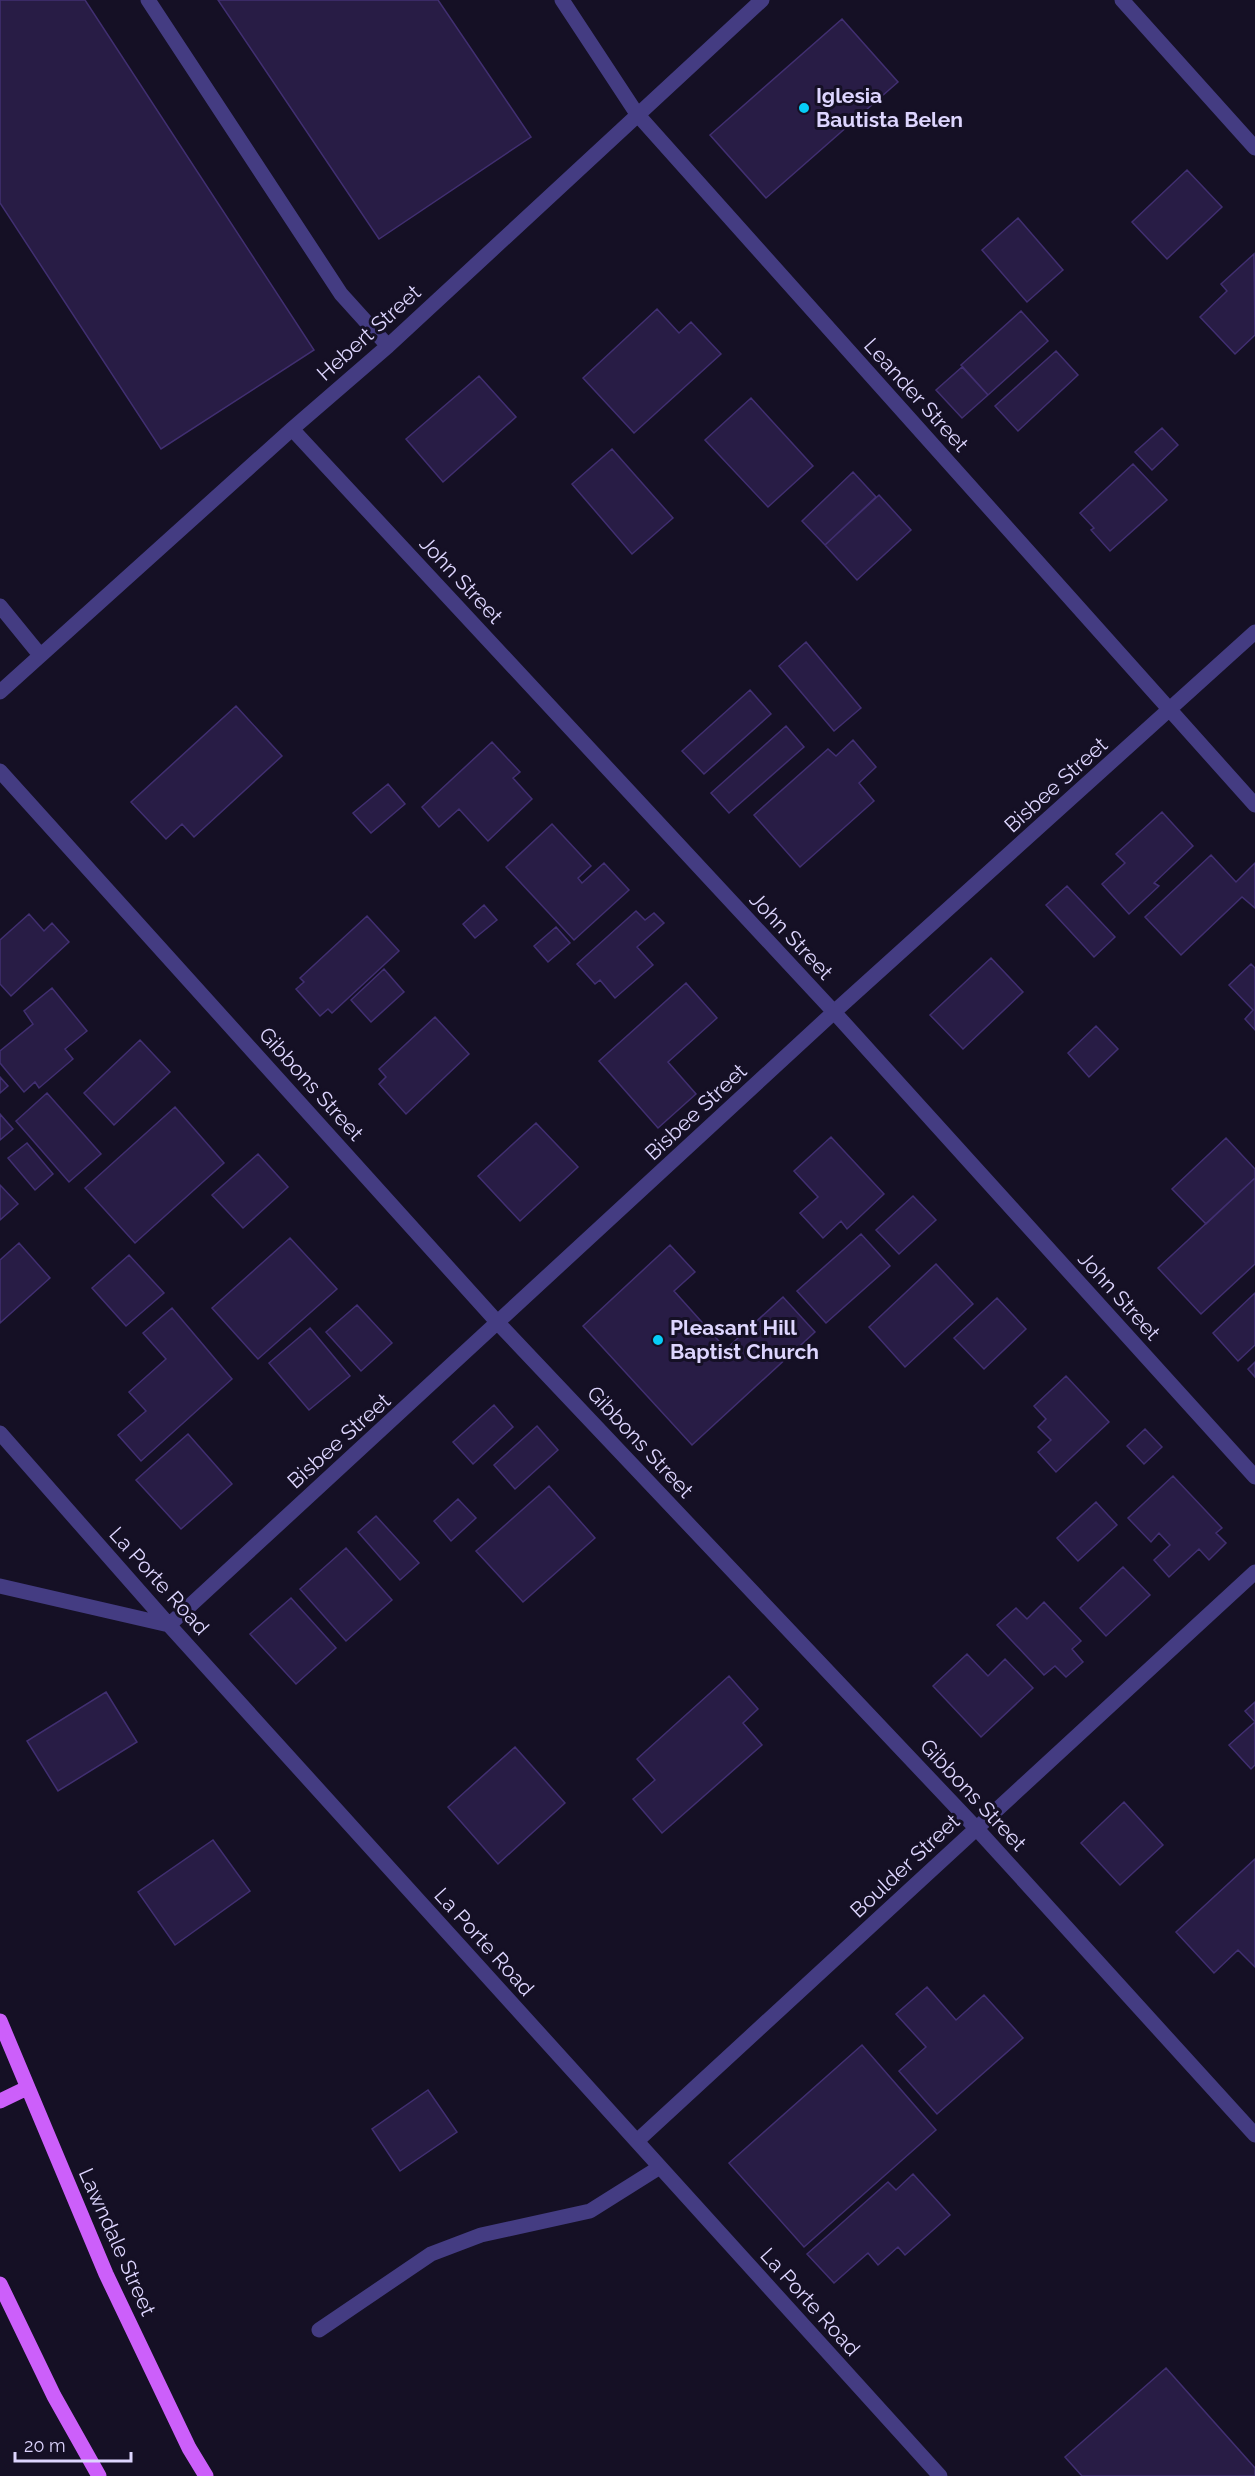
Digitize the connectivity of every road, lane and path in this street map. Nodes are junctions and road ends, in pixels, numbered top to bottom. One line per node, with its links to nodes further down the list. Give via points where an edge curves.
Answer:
1 (148, 0): 7 (street, via 341,294)
2 (562, 0): 5 (street, Leander Street)
3 (762, 0): 5 (street, Hebert Street)
4 (1122, 0): 6 (street)
5 (637, 114): 7 (street, Hebert Street); 13 (street, Leander Street)
6 (1255, 148)
7 (388, 346): 8 (street, Hebert Street)
8 (292, 429): 11 (street, Hebert Street); 16 (street, John Street)
9 (0, 606): 11 (street)
10 (1255, 632): 13 (street, Bisbee Street)
11 (40, 655): 12 (street, Hebert Street)
12 (0, 692)
13 (1169, 712): 15 (street, Leander Street); 16 (street, Bisbee Street)
14 (0, 771): 17 (street, Gibbons Street)
15 (1255, 805)
16 (834, 1012): 17 (street, Bisbee Street); 19 (street, John Street)
17 (499, 1324): 22 (street, Bisbee Street); 23 (street, Gibbons Street)
18 (0, 1433): 22 (street, La Porte Road)
19 (1255, 1477)
20 (1255, 1572): 23 (street, Boulder Street)
21 (0, 1586): 22 (street)
22 (169, 1625): 28 (street, La Porte Road)
23 (976, 1828): 27 (street, Gibbons Street); 28 (street, Boulder Street)
24 (0, 2021): 25 (main road, Lawndale Street)
25 (27, 2088): 26 (main road); 33 (main road, Lawndale Street, via 106,2274)
26 (0, 2101)
27 (1255, 2135)
28 (637, 2141): 29 (street, La Porte Road)
29 (660, 2167): 31 (street, via 590,2211 481,2235 430,2254); 34 (street, La Porte Road)
30 (0, 2284): 32 (main road, via 54,2396)
31 (319, 2330)
32 (99, 2476)
33 (206, 2476)
34 (940, 2476)

